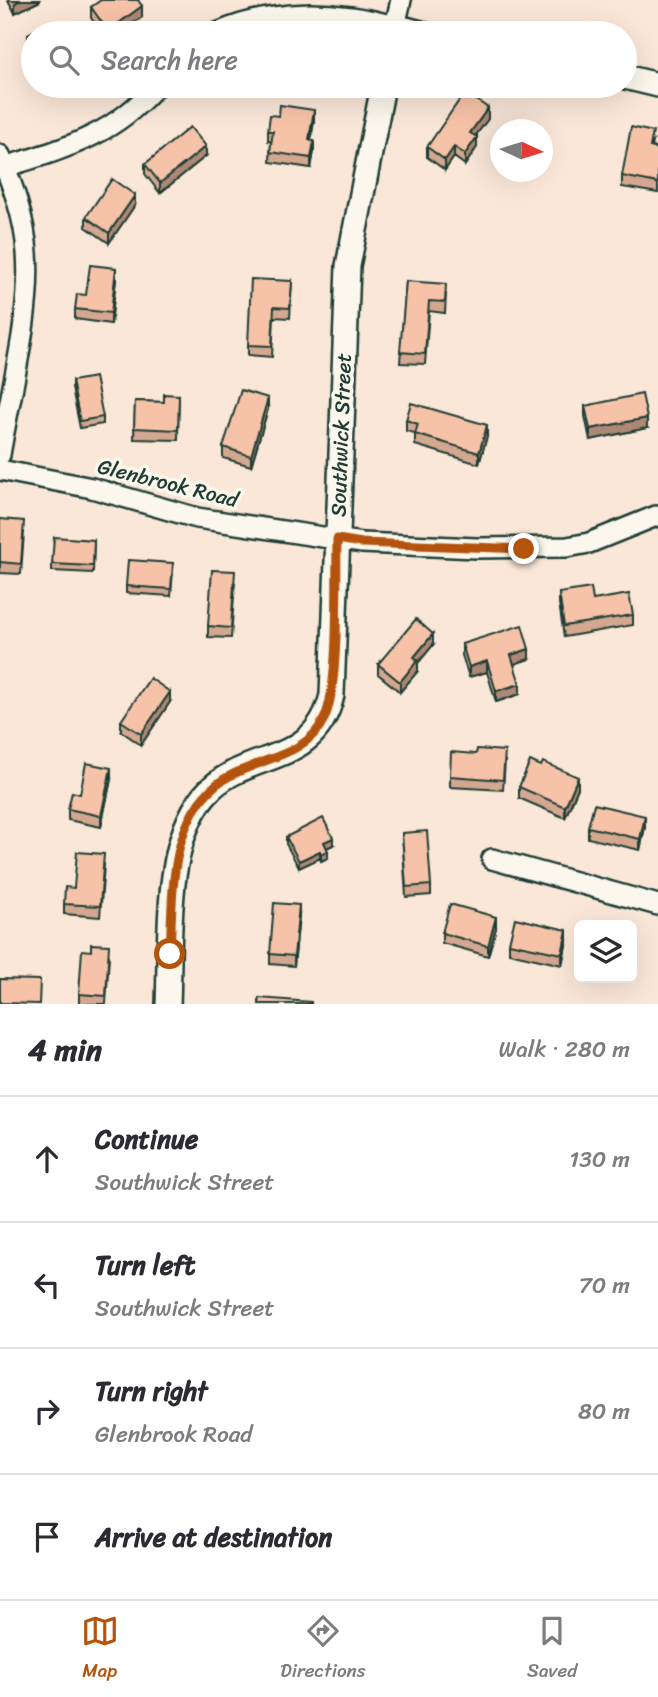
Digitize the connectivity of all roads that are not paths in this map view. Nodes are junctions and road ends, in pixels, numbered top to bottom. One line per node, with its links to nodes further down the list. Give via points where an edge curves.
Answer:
1 (401, 0): 4 (street)
2 (256, 21): 3 (street, via 312,13)
3 (361, 21)
4 (396, 21)
5 (637, 80): 6 (street)
6 (658, 85)
7 (144, 98): 9 (street, via 127,116 94,136)
8 (381, 98): 13 (street, Southwick Street, via 348,266)
9 (2, 161): 10 (street, via 24,232 28,274)
10 (0, 455)
11 (0, 470): 13 (street, Glenbrook Road, via 92,488 197,518)
12 (656, 516): 13 (street, Glenbrook Road, via 567,547 477,548)
13 (337, 539): 16 (street, Southwick Street, via 329,709 311,738 233,773 204,796 192,814 176,866)
14 (492, 859): 15 (street)
15 (658, 905)
16 (168, 1004)

